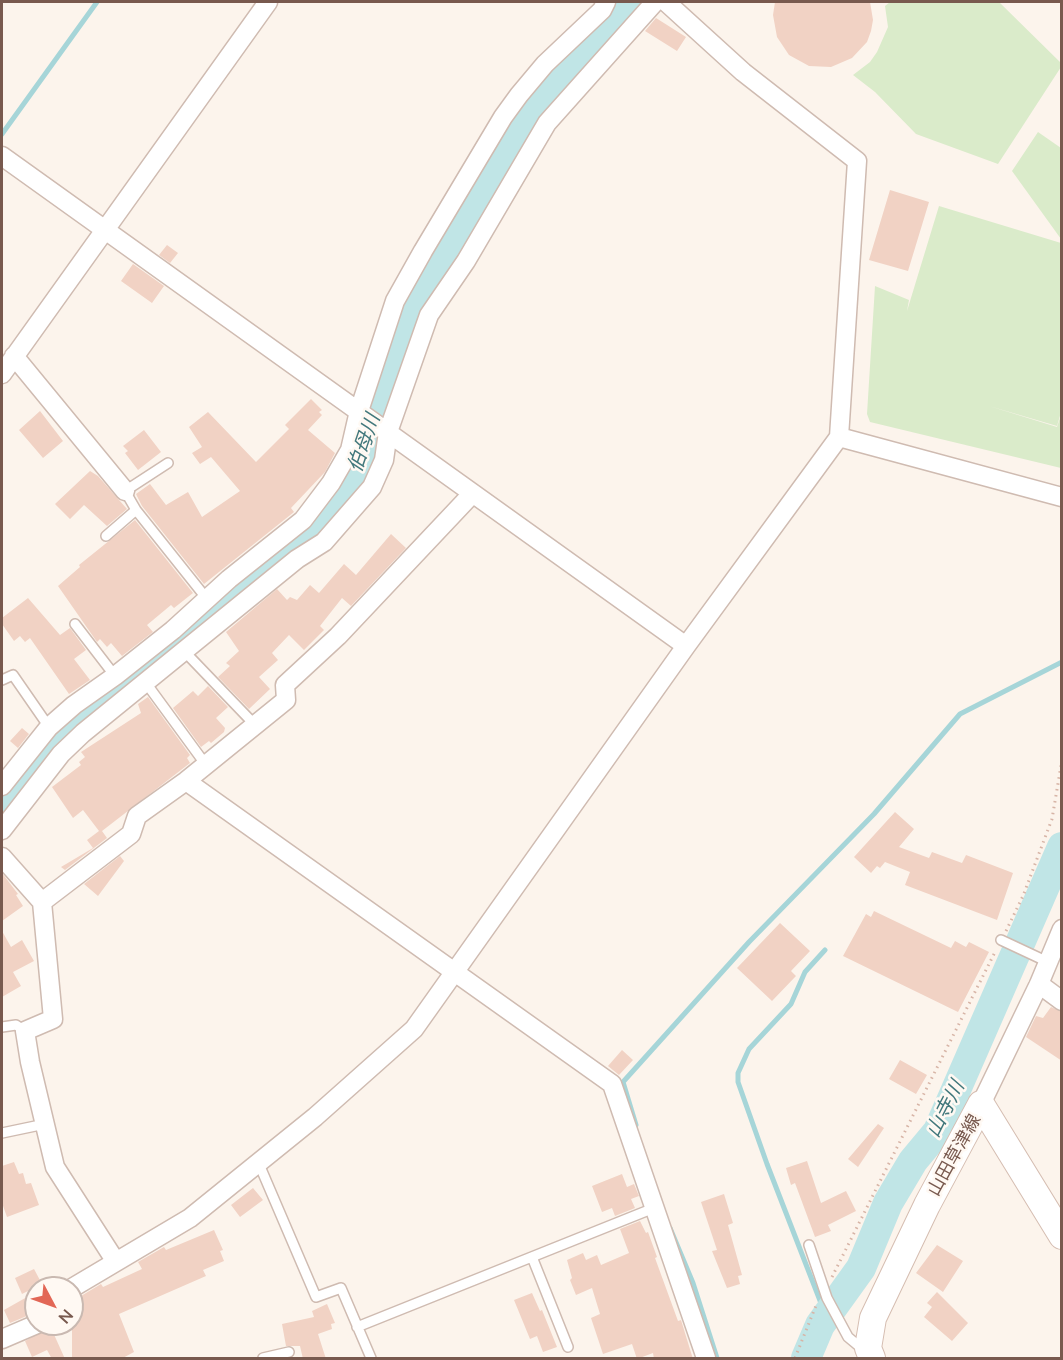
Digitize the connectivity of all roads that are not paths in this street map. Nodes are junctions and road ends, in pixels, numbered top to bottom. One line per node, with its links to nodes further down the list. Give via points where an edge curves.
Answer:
1 (268, 2): 6 (street)
2 (606, 2): 9 (street, via 545,64 503,117 395,301)
3 (655, 2): 10 (street, via 548,123 466,261 429,315)
4 (666, 2): 11 (street, via 743,72 857,161)
5 (2, 156): 6 (street)
6 (104, 230): 7 (street); 9 (street)
7 (14, 356): 8 (street); 13 (street)
8 (2, 374)
9 (363, 414): 10 (street); 18 (street, via 350,450 303,520)
10 (385, 430): 14 (street); 19 (street, via 384,460 353,510 324,542 297,559)
11 (839, 437): 15 (street); 21 (street)
12 (168, 463): 13 (lane)
13 (125, 491): 16 (lane)
14 (472, 494): 21 (street); 26 (street, via 338,636 285,685 286,700)
15 (1062, 497)
16 (136, 510): 17 (lane); 18 (lane)
17 (106, 536)
18 (207, 599): 19 (street); 23 (street)
19 (224, 619): 22 (street)
20 (75, 624): 23 (lane)
21 (686, 646): 37 (street)
22 (184, 651): 25 (street); 26 (lane)
23 (115, 676): 27 (street)
24 (2, 680): 27 (lane, via 13,675)
25 (146, 683): 28 (lane); 31 (street, via 61,754)
26 (256, 726): 28 (street)
27 (49, 727): 30 (street)
28 (206, 765): 29 (street)
29 (186, 781): 33 (street, via 137,816 131,834); 37 (street)
30 (2, 786)
31 (2, 830)
32 (2, 857): 33 (street)
33 (42, 902): 41 (street, via 53,1019)
34 (1062, 929): 36 (street)
35 (1001, 940): 36 (lane)
36 (1048, 962): 38 (street)
37 (454, 973): 45 (street, via 414,1029); 46 (street, via 612,1084)
38 (1039, 984): 39 (street); 42 (street)
39 (1062, 1000)
40 (2, 1027): 41 (lane, via 16,1025)
41 (25, 1031): 43 (street)
42 (981, 1104): 47 (main road, 山田草津線); 57 (main road, 山田草津線, via 878,1308)
43 (45, 1124): 44 (lane); 50 (street, via 55,1167)
44 (2, 1133)
45 (259, 1164): 50 (street, via 190,1218); 52 (lane, via 316,1297 341,1288)
46 (654, 1208): 49 (lane); 60 (street)
47 (1062, 1236)
48 (809, 1245): 57 (lane, via 824,1289 848,1337)
49 (532, 1257): 52 (lane); 55 (lane)
50 (116, 1262): 51 (street)
51 (84, 1281)
52 (357, 1327): 59 (lane)
53 (24, 1330): 54 (street)
54 (2, 1339)
55 (568, 1347)
56 (289, 1352): 58 (lane)
57 (870, 1353)
58 (263, 1359)
59 (371, 1359)
60 (706, 1359)

